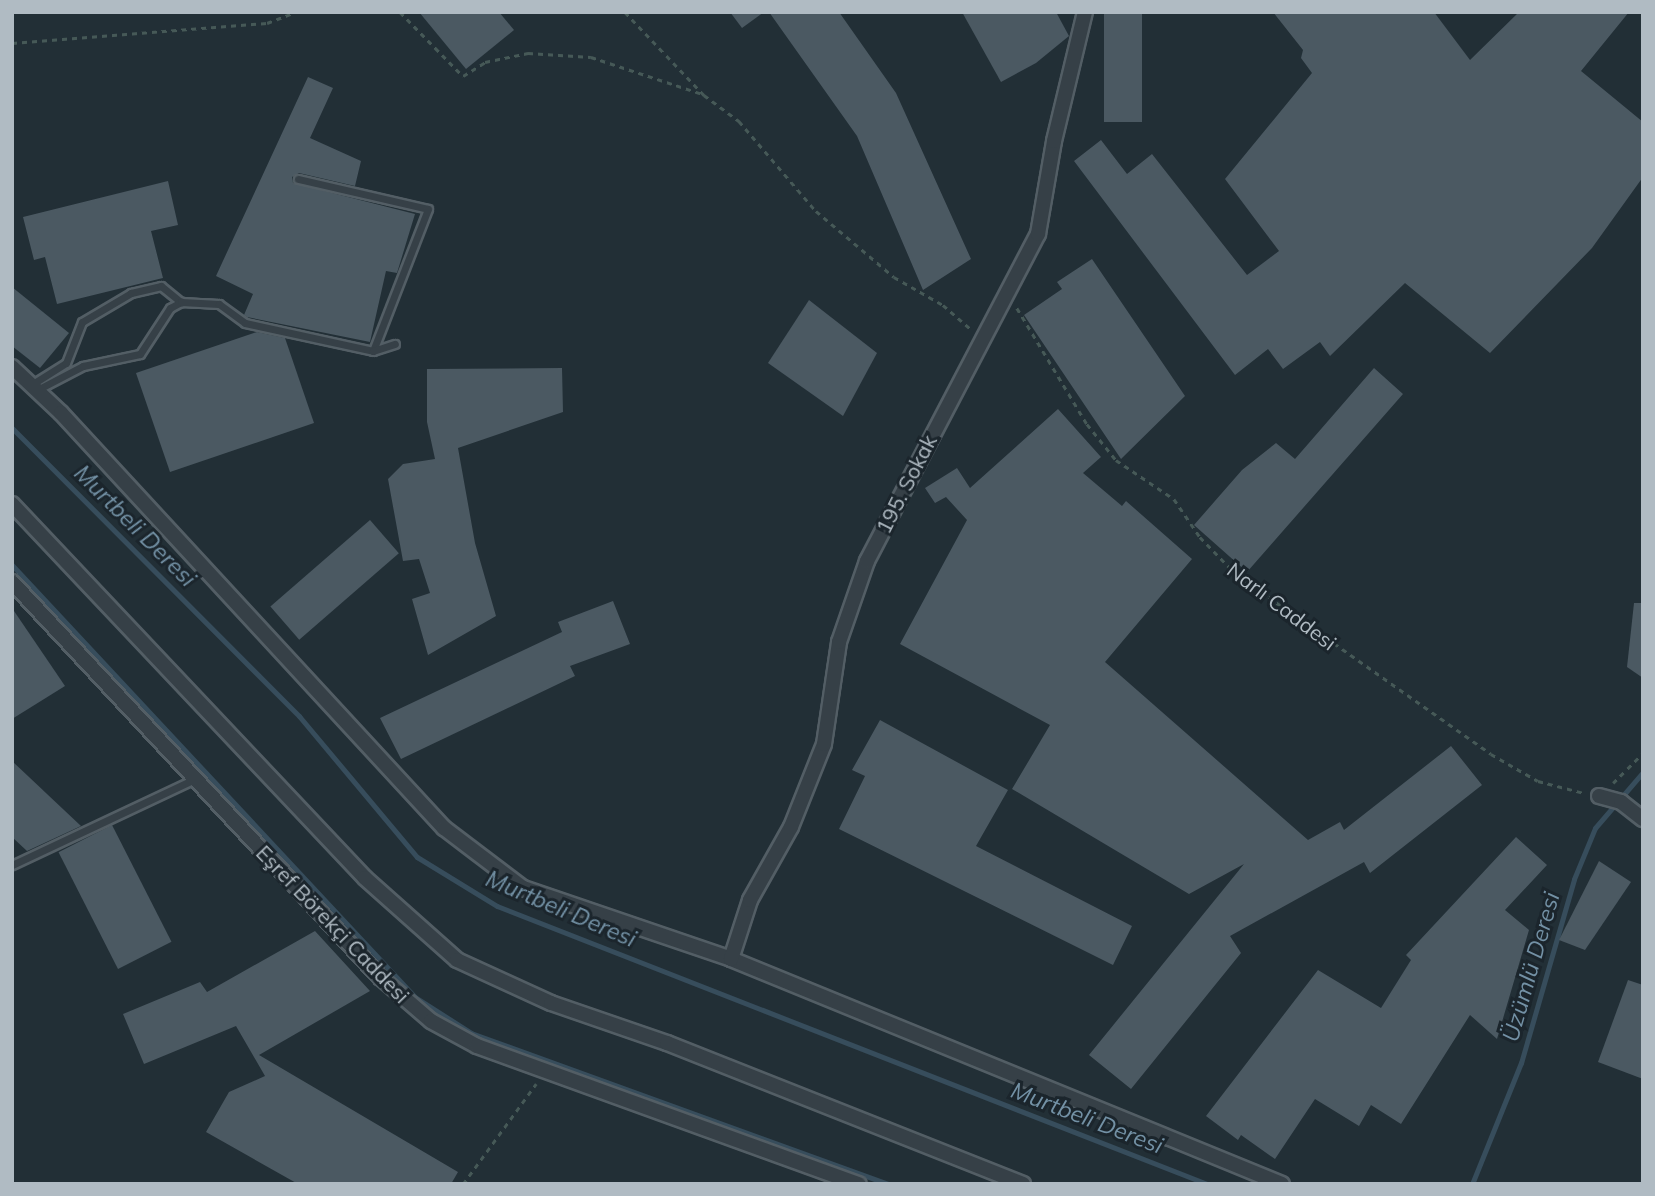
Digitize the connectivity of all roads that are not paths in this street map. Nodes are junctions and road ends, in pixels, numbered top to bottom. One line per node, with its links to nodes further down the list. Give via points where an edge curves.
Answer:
1 (1085, 12): 14 (street, 195. Sokak, via 1054,141 1038,234 867,561 847,610 824,744 791,827 750,900)
2 (298, 179): 5 (lane, via 428,209)
3 (181, 302): 5 (lane, via 219,303 245,323); 7 (lane, via 170,308 140,355 83,366); 7 (lane, via 161,286 131,293 82,322 66,363)
4 (395, 344): 5 (lane)
5 (373, 351)
6 (12, 367): 7 (street)
7 (34, 388): 14 (street, via 444,828 480,859 523,888)
8 (12, 504): 16 (street, via 365,878 457,960 551,1003 667,1043)
9 (12, 582): 10 (street, Eşref Börekçi Caddesi)
10 (195, 779): 13 (lane); 15 (street, Eşref Börekçi Caddesi, via 408,1003 477,1046)
11 (1609, 799): 12 (street)
12 (1643, 819)
13 (12, 865)
14 (731, 959): 17 (street)
15 (859, 1184)
16 (1023, 1184)
17 (1282, 1184)

